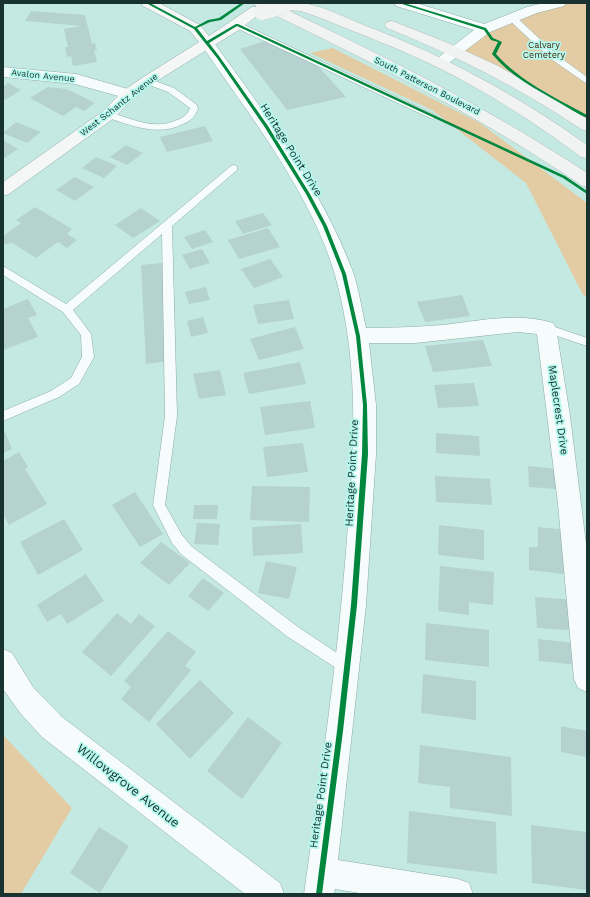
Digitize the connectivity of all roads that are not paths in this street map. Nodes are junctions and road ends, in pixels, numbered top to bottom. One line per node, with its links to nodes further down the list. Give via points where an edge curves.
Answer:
1 (148, 3): 9 (main road, via 195,28)
2 (401, 3): 8 (street)
3 (560, 3): 5 (street)
4 (257, 10): 7 (main road, West Schantz Avenue); 11 (main road, bridge, via 284,6 304,7); 21 (main road, South Patterson Boulevard, via 454,98 500,124)
5 (511, 17): 8 (street); 14 (lane, via 554,56)
6 (380, 20): 10 (main road)
7 (237, 25): 9 (main road, West Schantz Avenue); 17 (lane)
8 (485, 29): 10 (street)
9 (207, 43): 13 (main road, West Schantz Avenue); 27 (street, Heritage Point Drive, via 266,126 325,226 344,274)
10 (455, 51): 11 (street); 18 (main road)
11 (440, 63): 19 (main road, via 534,114)
12 (4, 72): 15 (street, Avalon Avenue, via 76,79)
13 (147, 81): 15 (main road, West Schantz Avenue); 16 (lane, via 170,90 194,107 194,111 177,125 158,129)
14 (587, 81)
15 (129, 94): 16 (main road, West Schantz Avenue)
16 (108, 115): 22 (main road, West Schantz Avenue)
17 (433, 116)
18 (584, 121)
19 (587, 153)
20 (234, 168): 23 (lane)
21 (587, 181)
22 (3, 190)
23 (167, 225): 25 (lane); 31 (lane, via 171,416 159,505 177,539 186,550 293,632)
24 (3, 270): 25 (lane)
25 (67, 308): 29 (lane, via 86,334 88,357 75,381 54,394)
26 (546, 328): 27 (street, via 518,325 415,335); 28 (lane); 32 (street, Maplecrest Drive, via 574,532)
27 (358, 336): 31 (street, Heritage Point Drive, via 365,405 365,454)
28 (587, 342)
29 (3, 416)
30 (3, 662): 34 (street, Willowgrove Avenue, via 12,681 30,705 52,727)
31 (347, 668): 33 (street, Heritage Point Drive)
32 (587, 679)
33 (320, 883): 35 (street)
34 (269, 894)
35 (458, 894)

